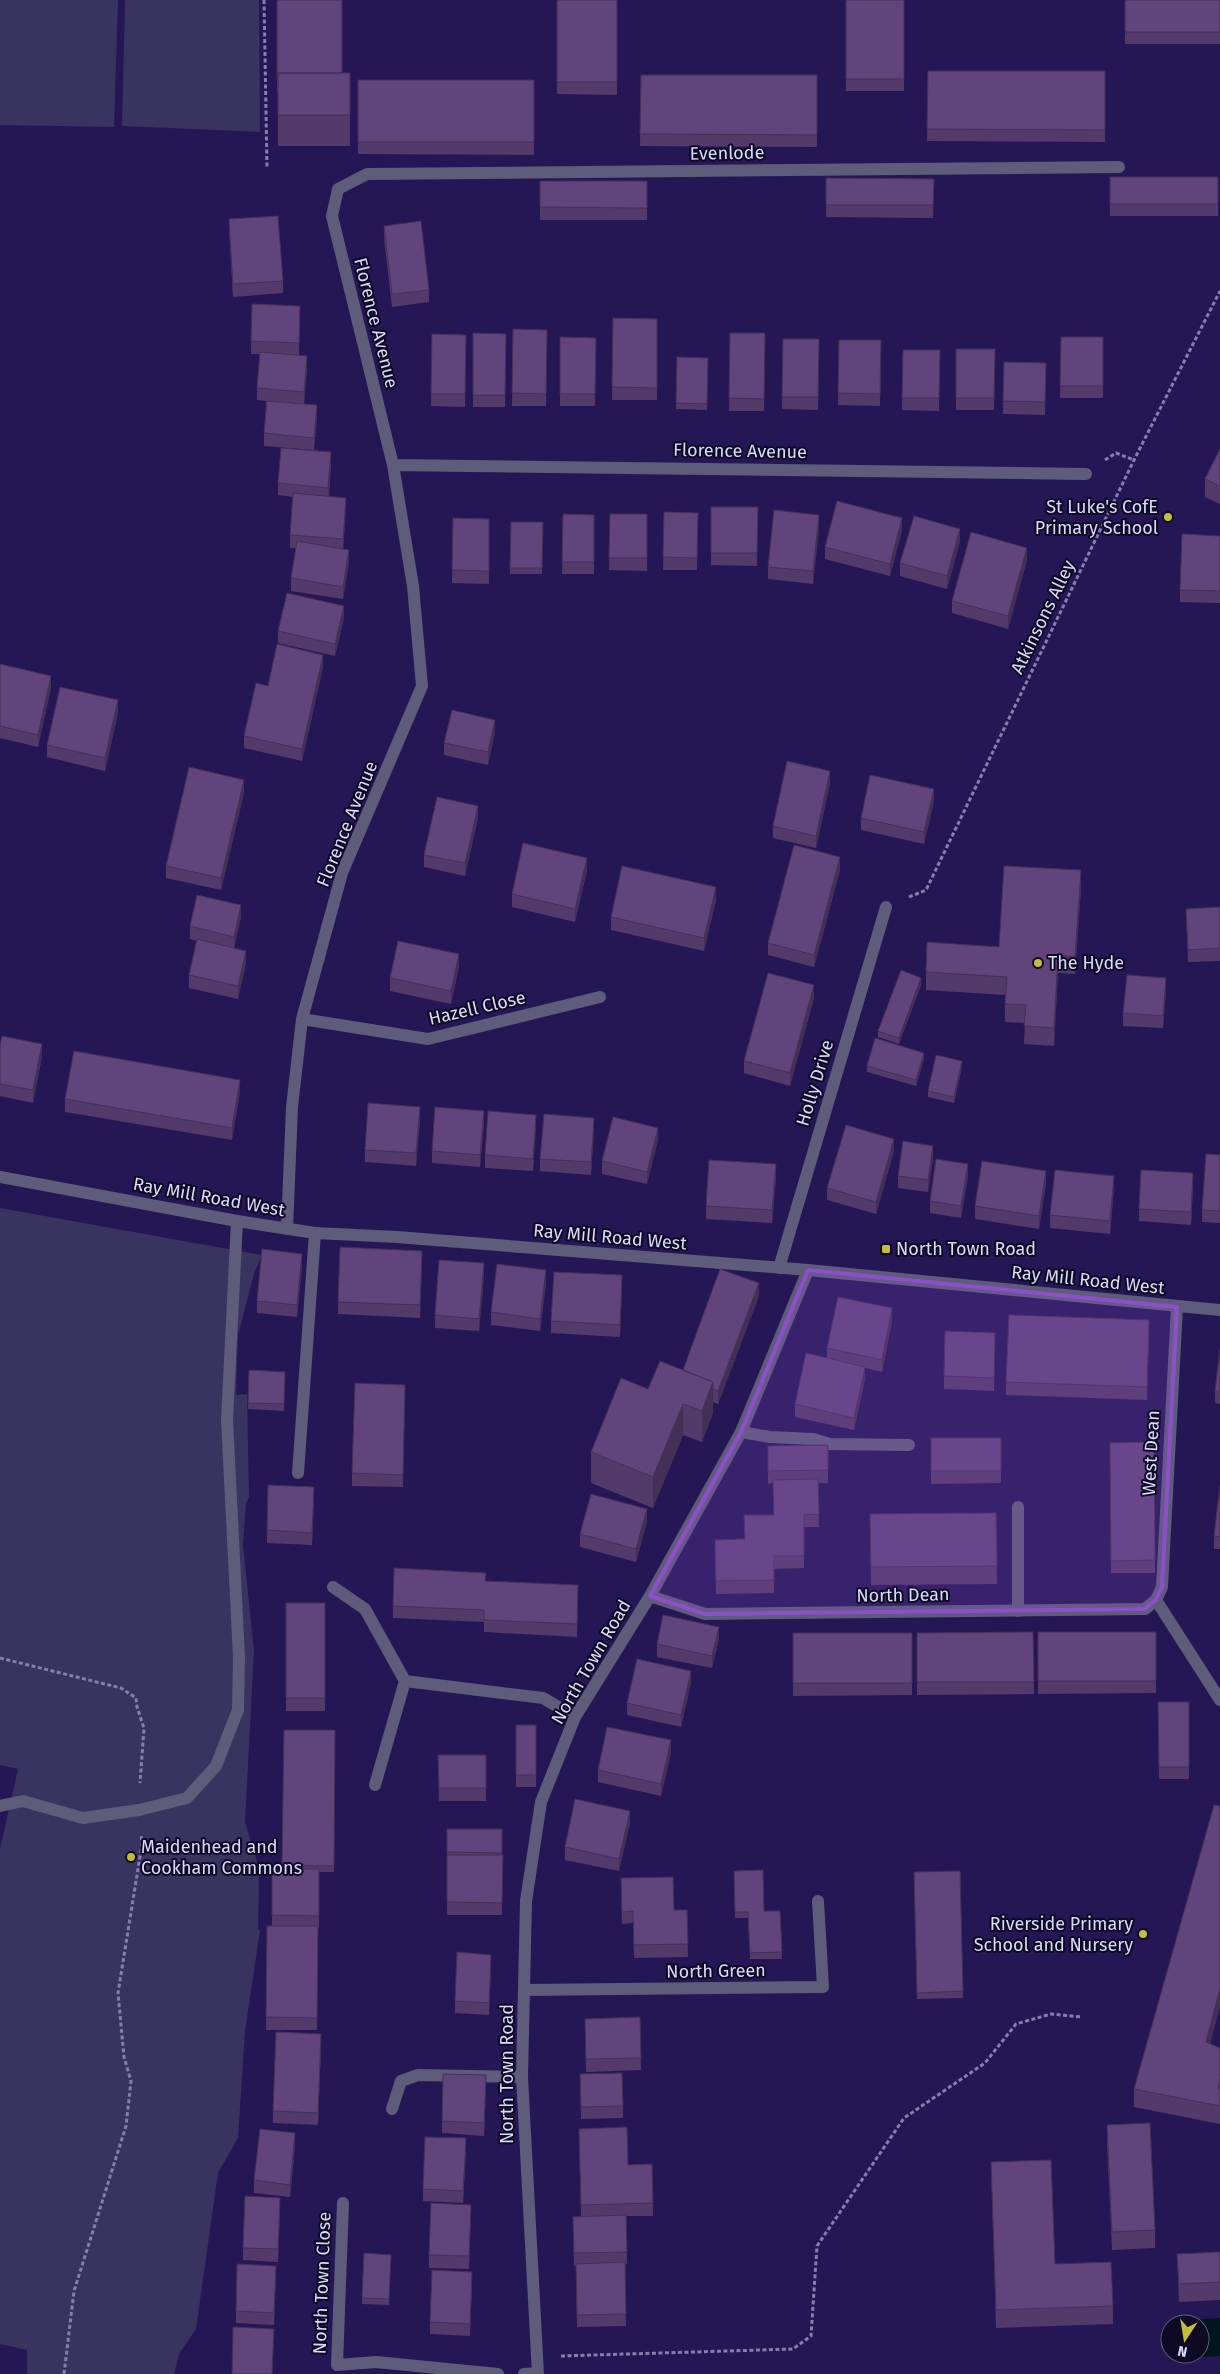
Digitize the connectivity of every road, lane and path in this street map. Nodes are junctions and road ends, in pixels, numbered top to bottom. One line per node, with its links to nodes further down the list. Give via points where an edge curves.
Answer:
1 (264, 0): 3 (path)
2 (1120, 167): 4 (street, Evenlode, via 367,174)
3 (267, 168)
4 (338, 189): 6 (street, Florence Avenue, via 332,216)
5 (1220, 291): 8 (path, Atkinsons Alley, via 1134,460 926,890)
6 (393, 465): 7 (street, Florence Avenue); 10 (street, Florence Avenue, via 413,586 422,686 342,873)
7 (1086, 474)
8 (886, 908): 15 (street, Holly Drive)
9 (600, 997): 10 (street, Hazell Close, via 428,1039)
10 (302, 1019): 13 (street, Florence Avenue, via 292,1107)
11 (0, 1177): 12 (street, Ray Mill Road West)
12 (237, 1221): 13 (street, Ray Mill Road West); 33 (street, via 227,1420 239,1657 238,1710 216,1766 187,1798)
13 (287, 1229): 14 (street, Ray Mill Road West)
14 (315, 1233): 15 (street, Ray Mill Road West); 21 (street)
15 (779, 1268): 16 (street, Ray Mill Road West)
16 (808, 1270): 17 (street, Ray Mill Road West); 19 (street, North Town Road)
17 (1177, 1307): 18 (street, Ray Mill Road West); 25 (street, West Dean, via 1162,1587)
18 (1220, 1310)
19 (741, 1432): 20 (street, via 813,1439 830,1444); 24 (street, North Town Road)
20 (909, 1445)
21 (298, 1473)
22 (1018, 1507): 26 (street)
23 (333, 1587): 28 (street, via 365,1610)
24 (650, 1596): 26 (street, North Dean, via 705,1614); 30 (street, North Town Road)
25 (1156, 1600): 26 (street, North Dean, via 1144,1609); 29 (street)
26 (1018, 1611)
27 (0, 1658): 33 (path, via 121,1688 136,1698 144,1728)
28 (405, 1681): 30 (street, via 543,1698); 31 (street)
29 (1220, 1700)
30 (575, 1718): 35 (street, North Town Road, via 541,1802 526,1901)
31 (375, 1785)
32 (0, 1806): 33 (street, via 22,1801 83,1818)
33 (139, 1810): 42 (path, via 142,1844 118,1993 124,2057 131,2081 126,2126 74,2291)
34 (818, 1901): 35 (street, North Green, via 823,1987)
35 (524, 1990): 37 (street, North Town Road)
36 (1082, 2018): 40 (path, via 1052,2014 1016,2024 985,2063 904,2118 817,2246 811,2336 793,2349)
37 (522, 2077): 38 (street, via 418,2075 401,2081); 40 (street, North Town Road)
38 (392, 2109)
39 (343, 2203): 41 (street, North Town Close)
40 (536, 2356): 45 (street, North Town Road)
41 (336, 2369): 43 (street, North Town Close, via 376,2362)
42 (64, 2374)
43 (498, 2374)
44 (524, 2374): 45 (street)
45 (538, 2374)

